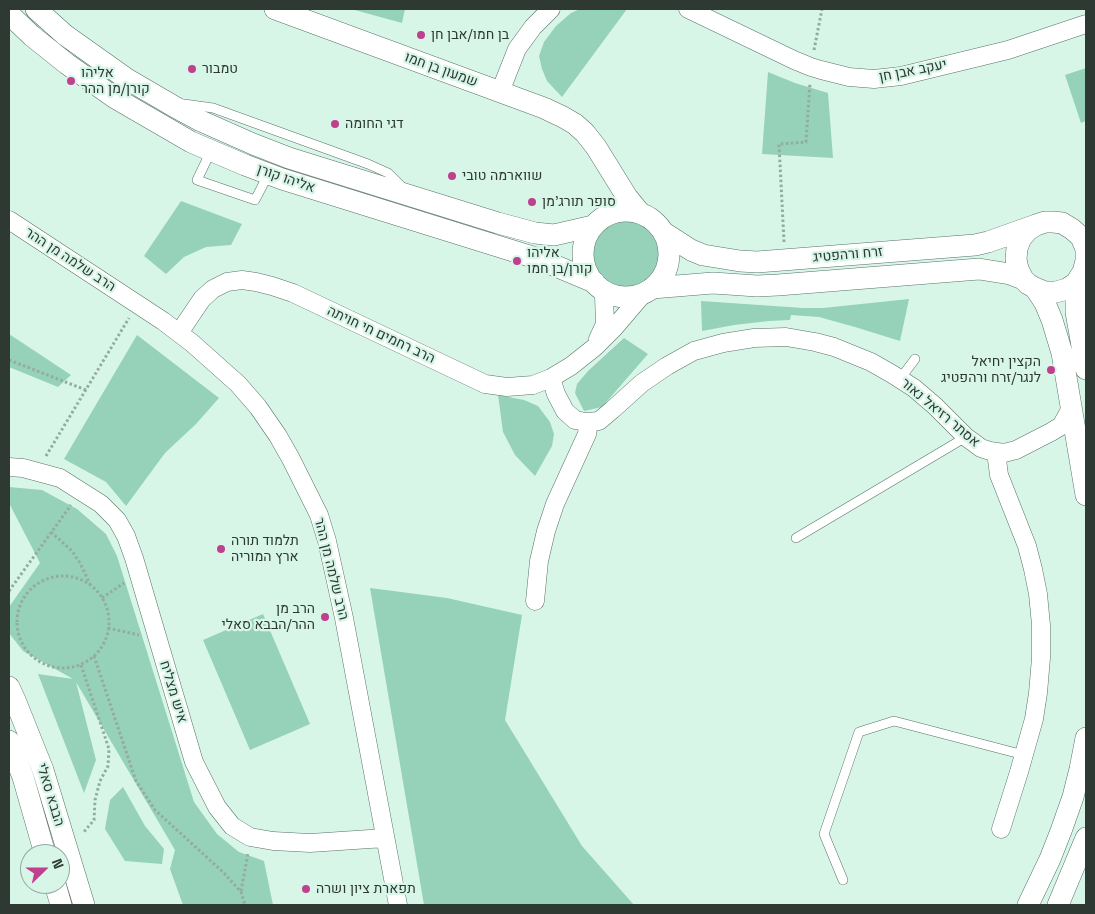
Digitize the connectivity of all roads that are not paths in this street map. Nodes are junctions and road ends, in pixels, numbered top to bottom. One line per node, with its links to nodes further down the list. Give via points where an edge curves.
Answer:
1 (36, 9): 14 (street, אליהו קורן, via 127,79 201,121 289,158 536,233 554,235)
2 (275, 9): 7 (street, שמעון בן חמו)
3 (551, 9): 7 (street, via 517,49)
4 (688, 9): 6 (street, יעקב אבן חן, via 811,67 849,77 874,79 901,76 1008,50)
5 (9, 14): 9 (street, אליהו קורן, via 52,52 115,98)
6 (1086, 24)
7 (500, 92): 8 (street, שמעון בן חמו, via 563,117 585,133)
8 (596, 147): 11 (street, שמעון בן חמו); 14 (street, שמעון בן חמו, via 606,167 610,189)
9 (211, 151): 10 (street, אליהו קורן); 10 (lane, via 197,180 255,200)
10 (268, 174): 20 (street, אליהו קורן, via 539,259)
11 (640, 213): 14 (street, via 620,211); 17 (street, via 650,217)
12 (1086, 219): 15 (street)
13 (9, 220): 22 (street, הרב שלמה מן ההר)
14 (598, 222): 20 (street, via 587,237 584,248 588,272)
15 (1062, 223): 16 (street); 18 (street, via 1081,238 1086,249)
16 (1036, 225): 17 (street, זרח ורהפטיג, via 974,245 758,262 703,255); 19 (street, via 1021,238 1017,248 1018,269)
17 (663, 232): 21 (street, via 668,243 667,268 661,280)
18 (1084, 269): 19 (street, via 1067,289 1056,292 1045,292); 25 (street, via 1076,312)
19 (1029, 284): 21 (street, זרח ורהפטיג, via 1010,274 979,269 778,285 713,283); 28 (street, via 1052,320 1062,353)
20 (597, 285): 21 (street, via 614,295 628,297); 23 (street, via 604,296 605,324)
21 (647, 291): 23 (street)
22 (179, 333): 26 (street, הרב רחמים חי חויתה, via 202,299 213,289 227,282 242,280 293,293 485,384 507,387 533,385); 41 (street, הרב שלמה מן ההר, via 238,384 258,407 291,459 319,515 344,618)
23 (595, 347): 26 (street, הרב רחמים חי חויתה)
24 (915, 359): 27 (lane)
25 (1086, 369)
26 (551, 378): 29 (street, via 565,411 575,420)
27 (900, 379): 29 (street, אסתר רזיאל נאור, via 871,362 834,347 786,337 754,338 694,350 642,383 599,420); 30 (street, אסתר רזיאל נאור, via 935,406)
28 (1071, 408): 31 (street, אסתר רזיאל נאור, via 1061,426 1051,432 1016,450); 33 (street)
29 (590, 422): 35 (street, via 546,531)
30 (966, 437): 31 (street, אסתר רזיאל נאור, via 981,448); 34 (lane)
31 (996, 452): 39 (street, via 999,475 1033,569 1041,625 1038,693)
32 (9, 467): 41 (street, איש מצליח, via 60,478 81,490 102,504 126,536 194,762 216,807 232,826 250,837 273,841 310,843)
33 (1086, 495)
34 (796, 538)
35 (535, 601)
36 (9, 687): 45 (street, הבבא סאלי, via 44,770)
37 (1086, 738): 47 (street, via 1067,814)
38 (9, 741): 43 (street, הבבא סאלי)
39 (1024, 755): 40 (street); 44 (lane, via 894,721 859,732 824,834)
40 (1001, 829)
41 (385, 838): 46 (street, הרב שלמה מן ההר)
42 (1086, 838): 48 (street)
43 (42, 844)
44 (843, 880)
45 (84, 905)
46 (398, 905)
47 (1028, 905)
48 (1058, 905)

